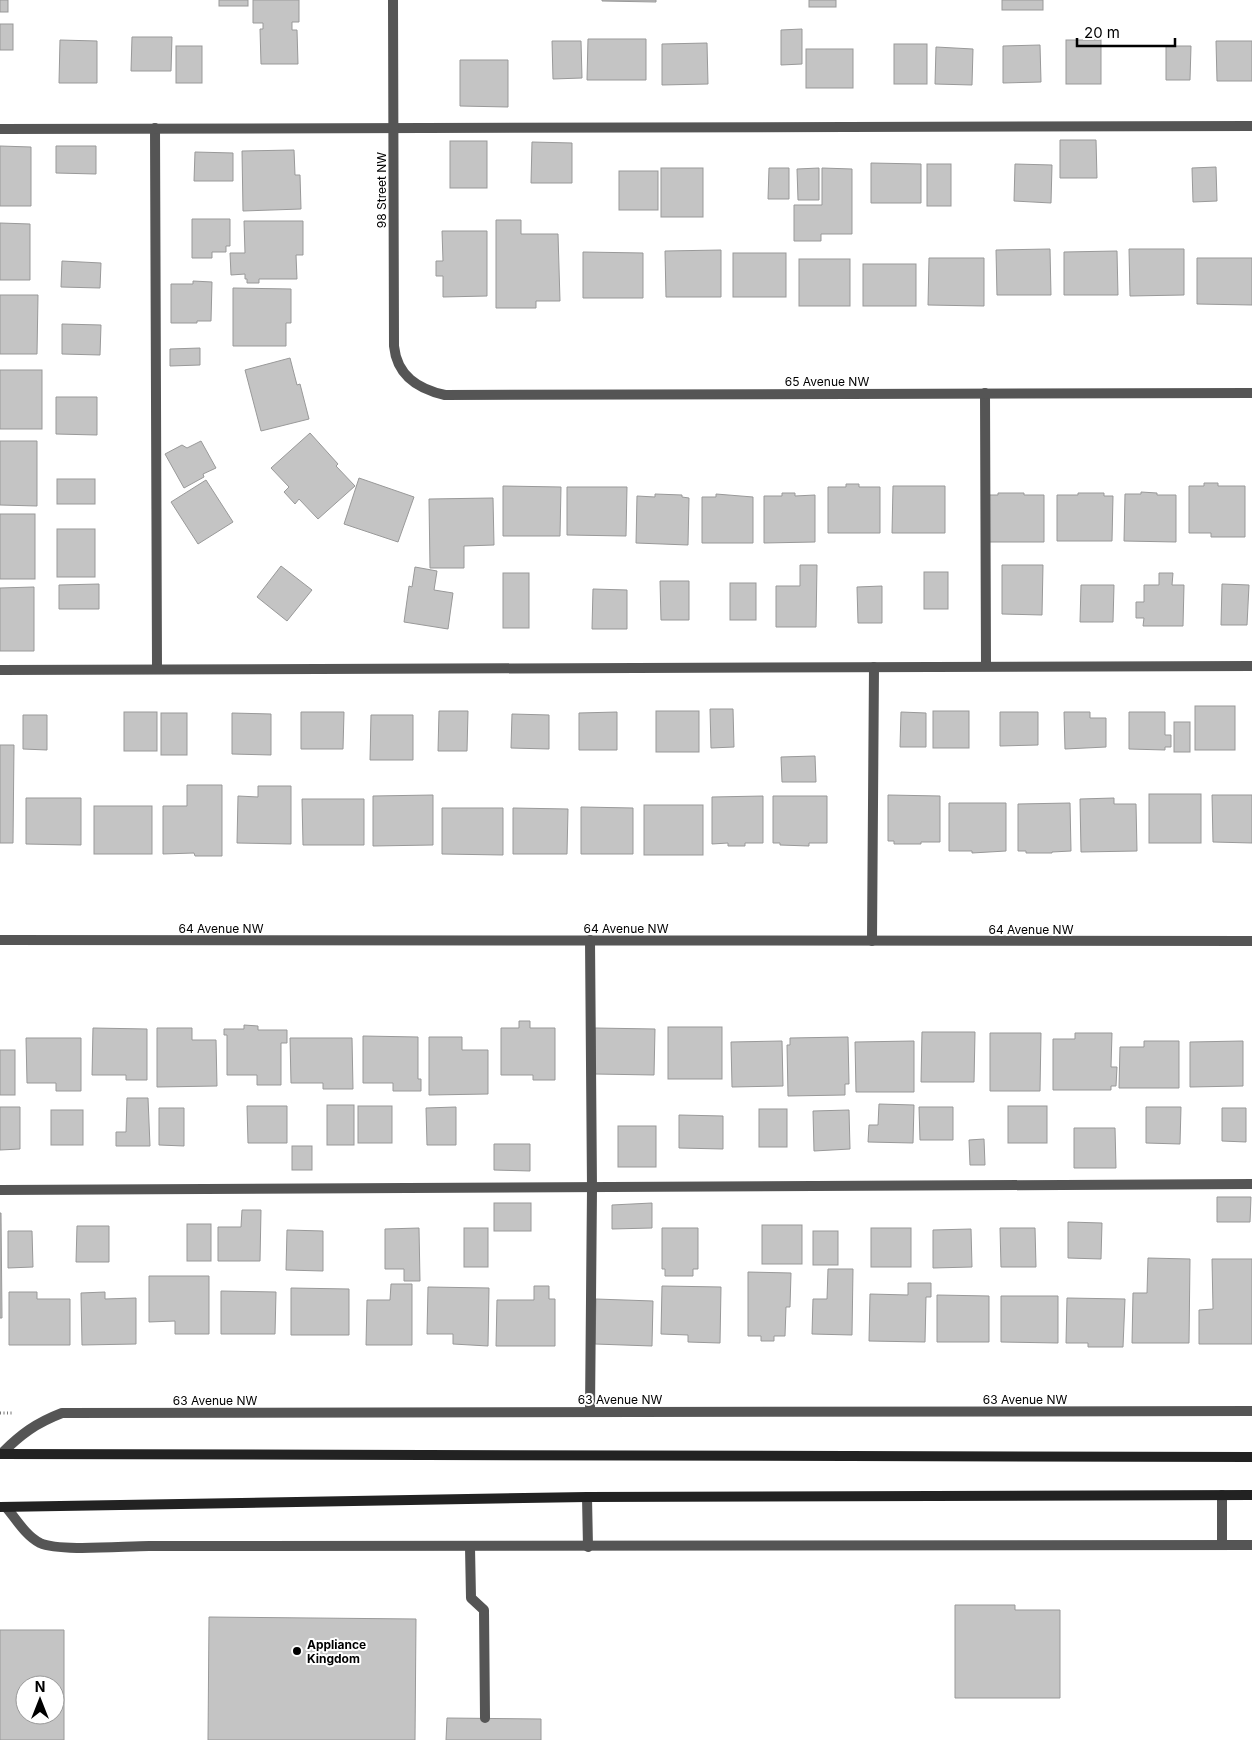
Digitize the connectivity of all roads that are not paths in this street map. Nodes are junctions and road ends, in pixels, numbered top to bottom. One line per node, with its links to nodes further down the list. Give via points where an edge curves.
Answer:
1 (393, 0): 4 (street, 98 Street NW)
2 (1252, 126): 4 (street)
3 (155, 128): 4 (street); 5 (street); 12 (street)
4 (393, 128): 6 (street, 98 Street NW, via 394,346 400,368)
5 (0, 129)
6 (407, 376): 7 (street, 65 Avenue NW, via 430,392 445,396)
7 (985, 393): 8 (street, 65 Avenue NW); 9 (street)
8 (1252, 393)
9 (986, 666): 10 (street); 11 (street)
10 (1252, 666)
11 (874, 667): 12 (street); 16 (street)
12 (157, 668): 13 (street)
13 (0, 670)
14 (0, 940): 15 (street, 64 Avenue NW)
15 (590, 940): 16 (street, 64 Avenue NW); 19 (street)
16 (872, 941): 17 (street, 64 Avenue NW)
17 (1252, 941)
18 (1252, 1184): 19 (street)
19 (592, 1188): 20 (street); 22 (street)
20 (0, 1190)
21 (1252, 1411): 22 (street, 63 Avenue NW)
22 (590, 1412): 23 (street, 63 Avenue NW, via 62,1413 36,1424)
23 (0, 1454): 24 (main road, 63 Avenue NW)
24 (1252, 1457)
25 (1222, 1495): 26 (main road); 27 (main road); 29 (street)
26 (1252, 1495)
27 (587, 1497): 28 (main road); 32 (street)
28 (3, 1507): 31 (street, via 30,1535 41,1543 57,1547)
29 (1222, 1545): 30 (street); 32 (street)
30 (1252, 1545)
31 (470, 1547): 32 (street); 33 (street, via 471,1598 484,1610)
32 (588, 1547)
33 (485, 1718)

